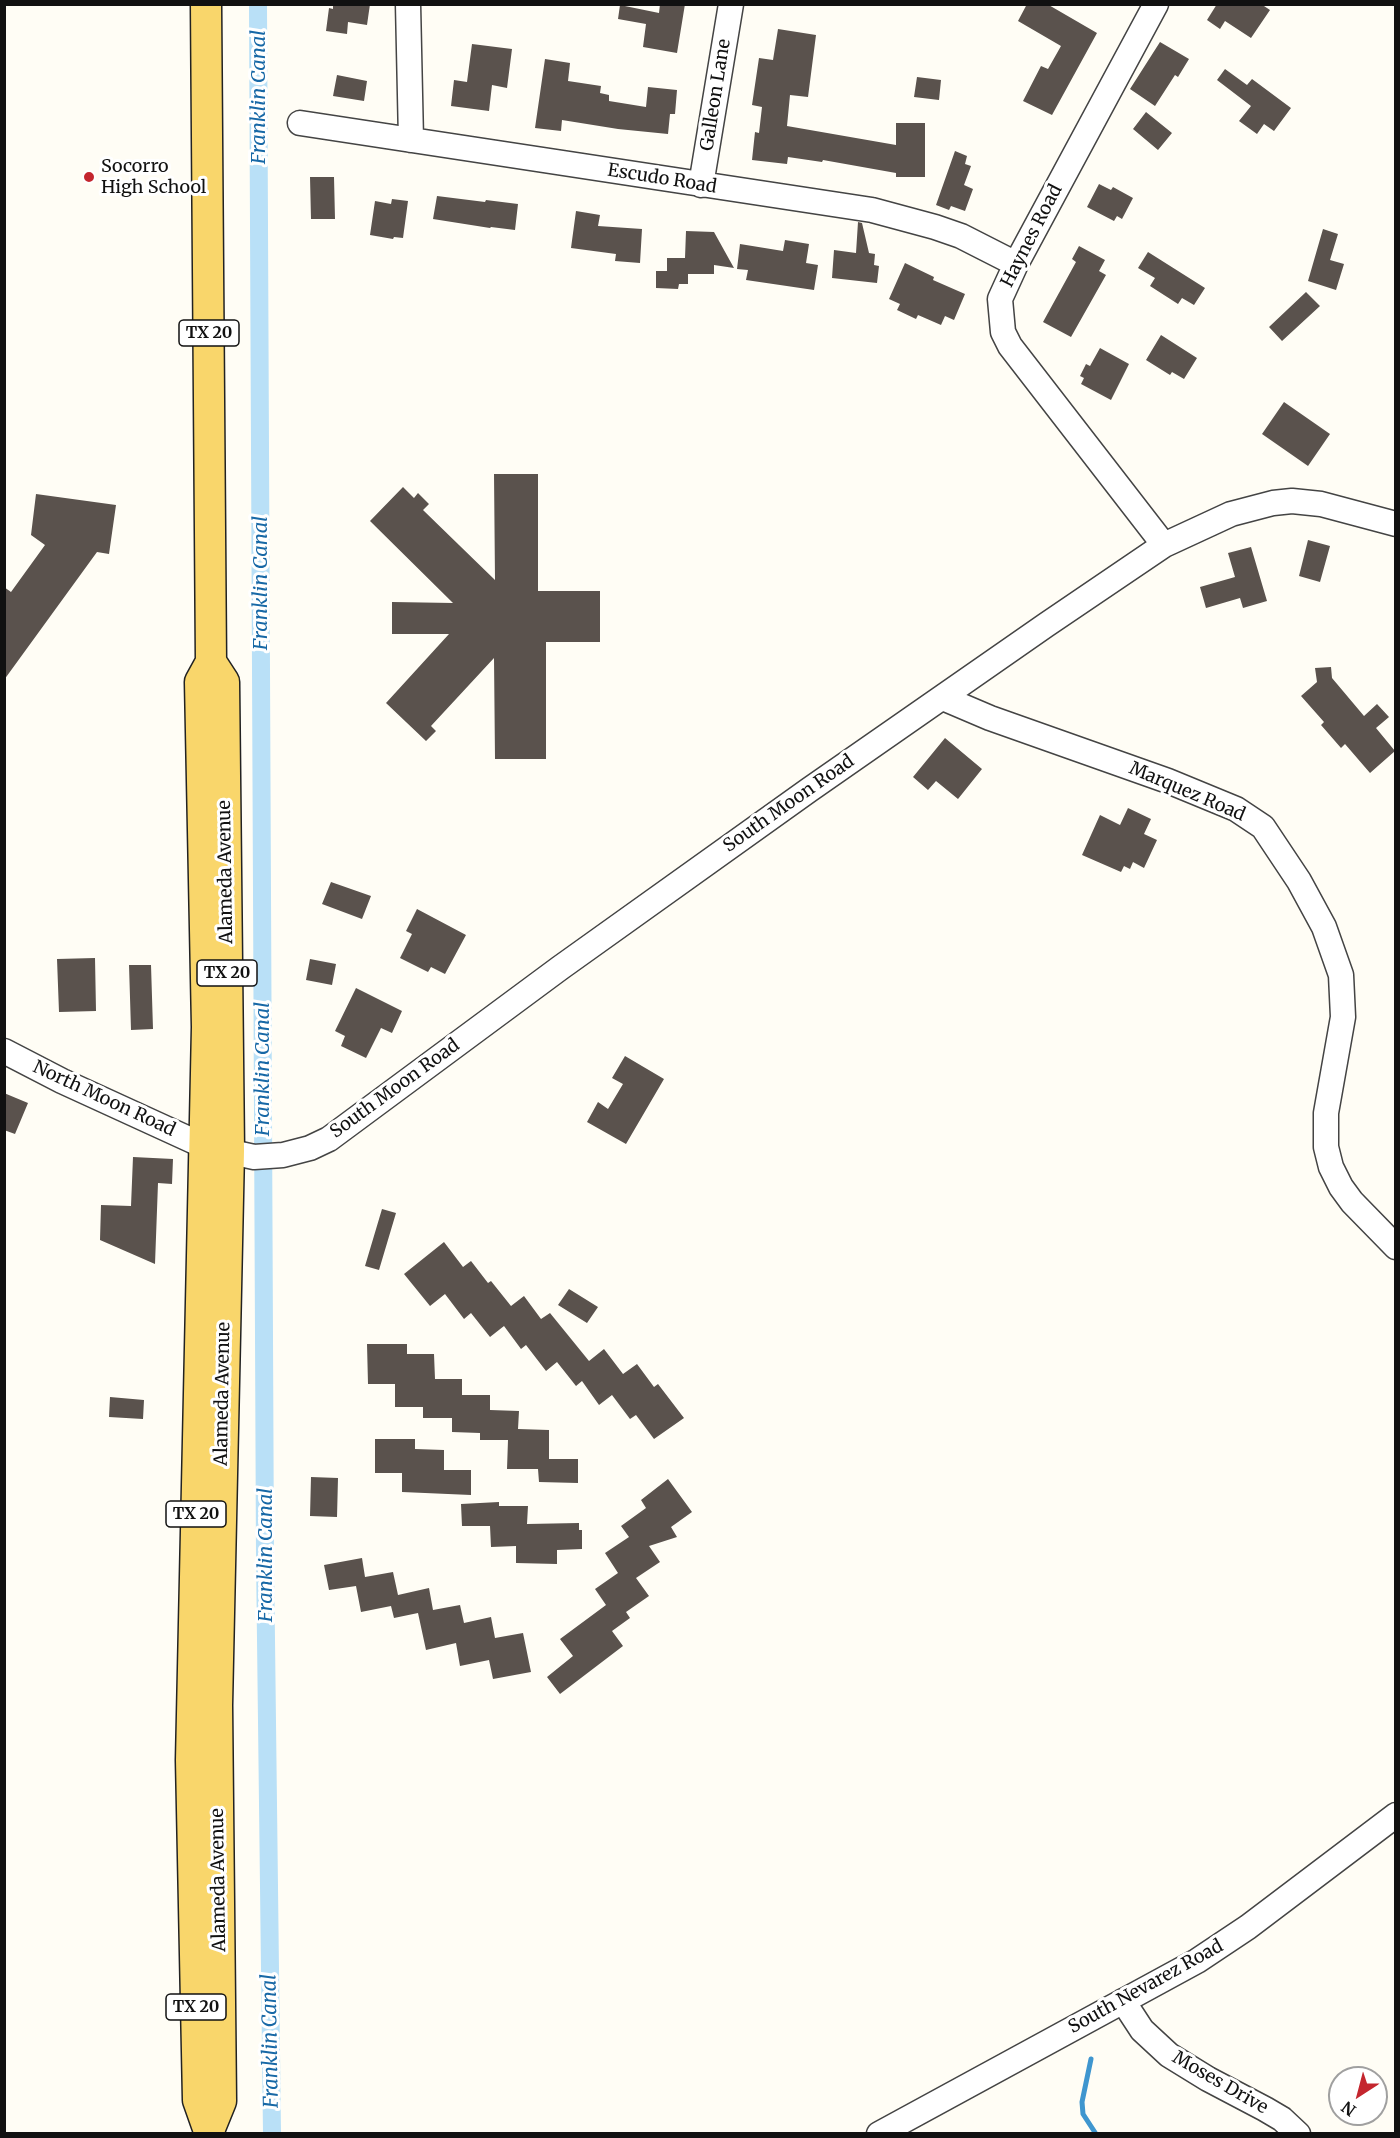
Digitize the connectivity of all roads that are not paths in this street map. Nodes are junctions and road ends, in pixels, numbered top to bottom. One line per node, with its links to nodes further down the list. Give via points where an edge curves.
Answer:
1 (206, 4): 13 (main road, Alameda Avenue / TX 20, via 211,662 200,682 207,1027)
2 (408, 4): 6 (street)
3 (731, 4): 7 (street, Galleon Lane)
4 (1156, 4): 8 (street, Haynes Road)
5 (300, 123): 6 (street, Escudo Road)
6 (411, 141): 7 (street, Escudo Road)
7 (701, 185): 8 (street, Escudo Road, via 883,213 935,226)
8 (1016, 264): 10 (street, Haynes Road, via 1000,299 1003,332 1010,346)
9 (1395, 525): 10 (street, South Moon Road, via 1321,504 1292,501 1231,514)
10 (1164, 545): 11 (street, South Moon Road)
11 (943, 698): 13 (street, South Moon Road, via 560,968 329,1138 283,1155 254,1157); 14 (street, Marquez Road, via 1168,781 1236,809 1263,827 1324,927 1341,975 1343,1017 1326,1113 1326,1147 1331,1167 1352,1202)
12 (4, 1052): 13 (street, North Moon Road)
13 (226, 1151): 17 (main road, Alameda Avenue / TX 20, via 191,1760 198,2100)
14 (1395, 1248)
15 (1395, 1815): 16 (street, South Nevarez Road, via 1221,1946)
16 (1123, 2001): 18 (street, South Nevarez Road); 19 (street, Moses Drive, via 1142,2030 1169,2055 1282,2119)
17 (210, 2131)
18 (879, 2133)
19 (1298, 2133)

